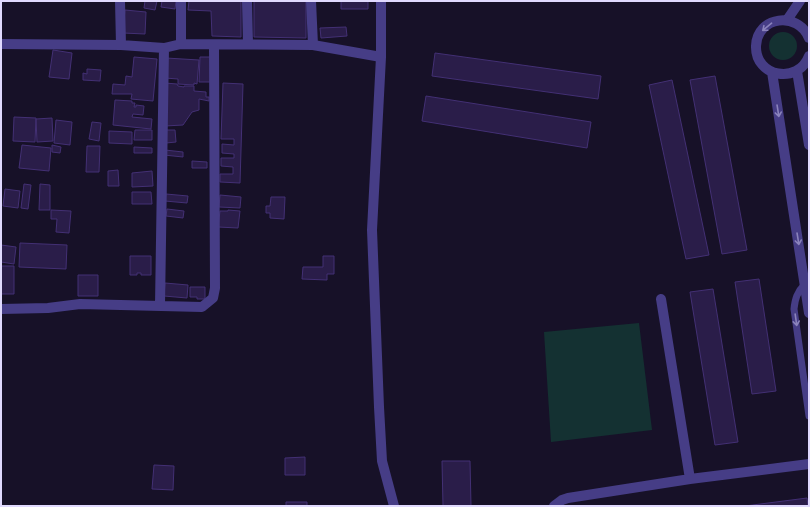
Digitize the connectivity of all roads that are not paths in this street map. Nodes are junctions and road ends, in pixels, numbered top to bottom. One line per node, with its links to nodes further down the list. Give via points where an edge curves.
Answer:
1 (120, 1): 12 (street)
2 (182, 1): 10 (street)
3 (247, 1): 11 (street)
4 (311, 1): 14 (street)
5 (381, 1): 17 (street)
6 (800, 1): 7 (street)
7 (787, 20): 8 (street, via 795,22); 19 (street, one-way to 19, via 770,23 758,36 756,44 760,61)
8 (808, 34)
9 (1, 44): 12 (street)
10 (181, 44): 13 (street); 15 (street)
11 (248, 44): 13 (street); 14 (street)
12 (121, 45): 15 (street)
13 (214, 45): 23 (street, via 213,298 202,307)
14 (313, 45): 17 (street)
15 (164, 48): 23 (street)
16 (809, 56): 18 (street)
17 (381, 57): 29 (street, via 372,237 382,461)
18 (797, 71): 19 (street, via 789,74); 20 (street)
19 (772, 72): 21 (street, one-way to 21)
20 (809, 145)
21 (805, 284): 25 (street); 26 (lane, one-way to 26, via 797,294 794,309)
22 (661, 299): 28 (street)
23 (160, 305): 24 (street, via 80,304 48,308)
24 (1, 308)
25 (809, 313)
26 (809, 416)
27 (809, 464): 28 (street)
28 (690, 479): 30 (street, via 568,498)
29 (394, 506)
30 (554, 506)

